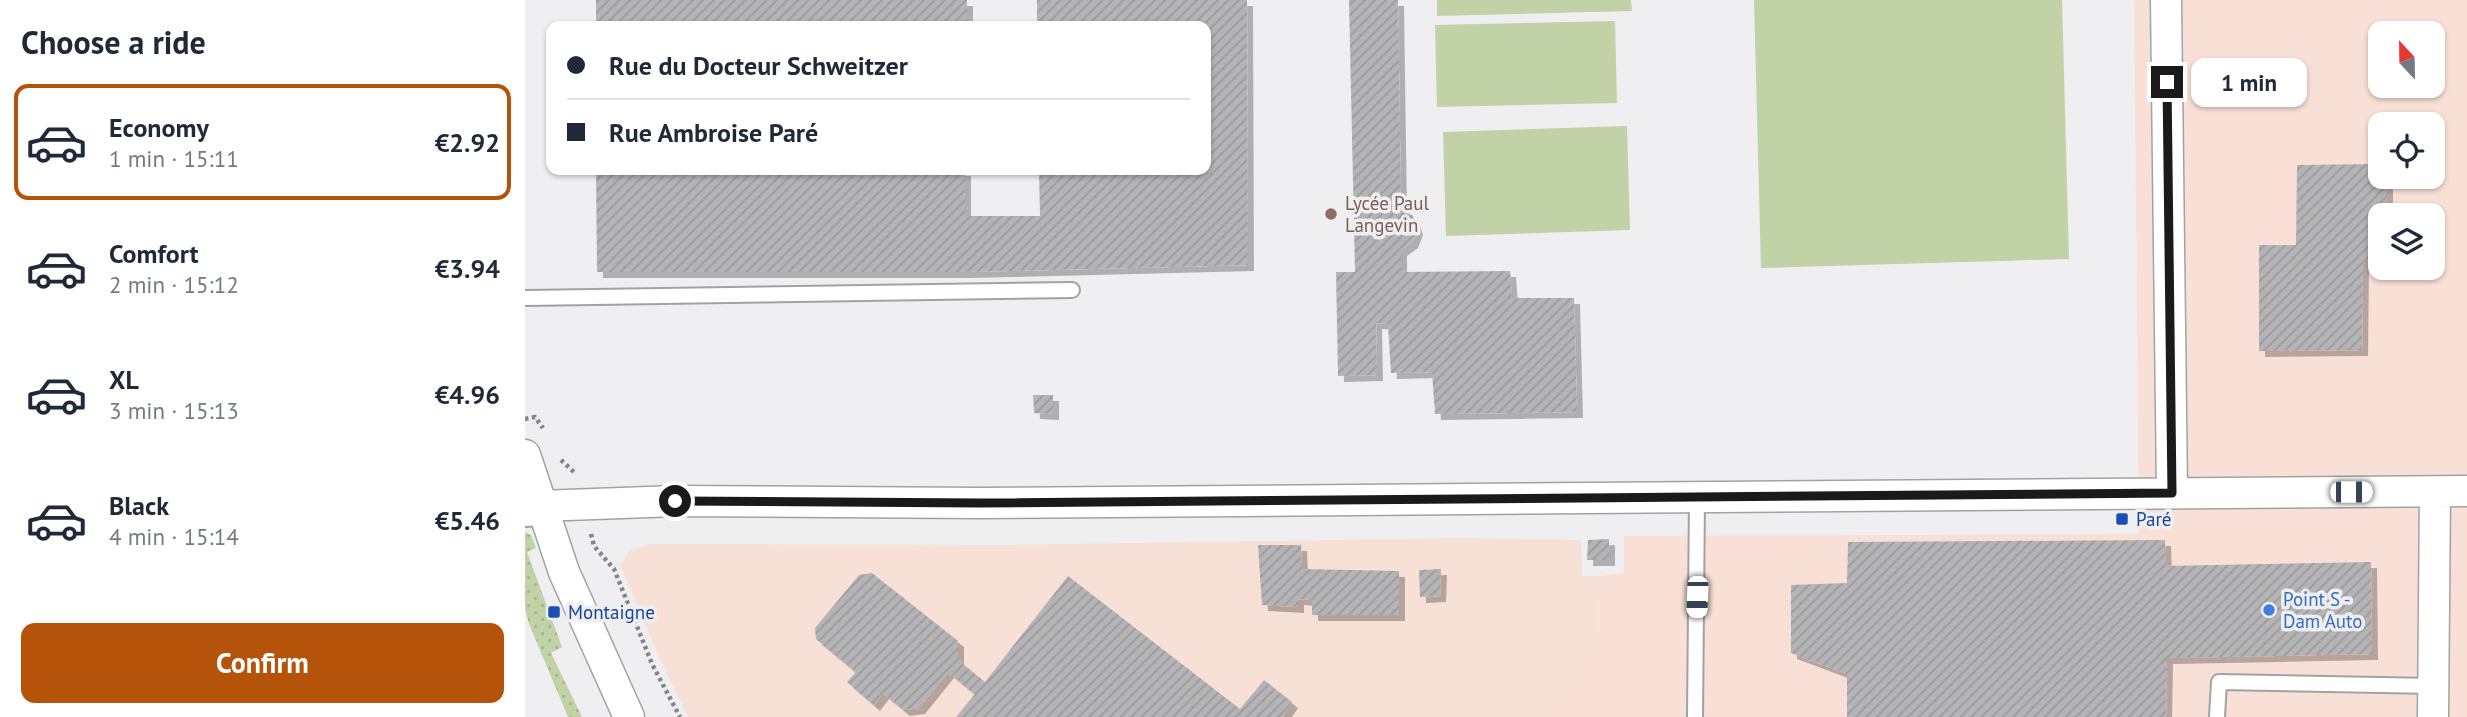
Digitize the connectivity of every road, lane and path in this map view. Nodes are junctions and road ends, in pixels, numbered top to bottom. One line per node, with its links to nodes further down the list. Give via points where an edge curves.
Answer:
1 (2166, 0): 10 (street)
2 (1072, 290): 3 (lane)
3 (525, 298)
4 (525, 419): 5 (path, via 535,417)
5 (545, 432)
6 (556, 453): 12 (path, via 585,485)
7 (525, 455): 13 (street)
8 (2467, 491): 9 (street)
9 (2435, 492): 10 (street); 14 (street)
10 (2172, 493): 11 (street)
11 (1697, 497): 12 (street); 17 (lane)
12 (585, 505): 13 (street); 16 (path, via 594,546 614,569)
13 (532, 506): 15 (street)
14 (2433, 686): 18 (lane, via 2219,682); 19 (street)
15 (629, 717)
16 (680, 717)
17 (1695, 717)
18 (2217, 717)
19 (2433, 717)

